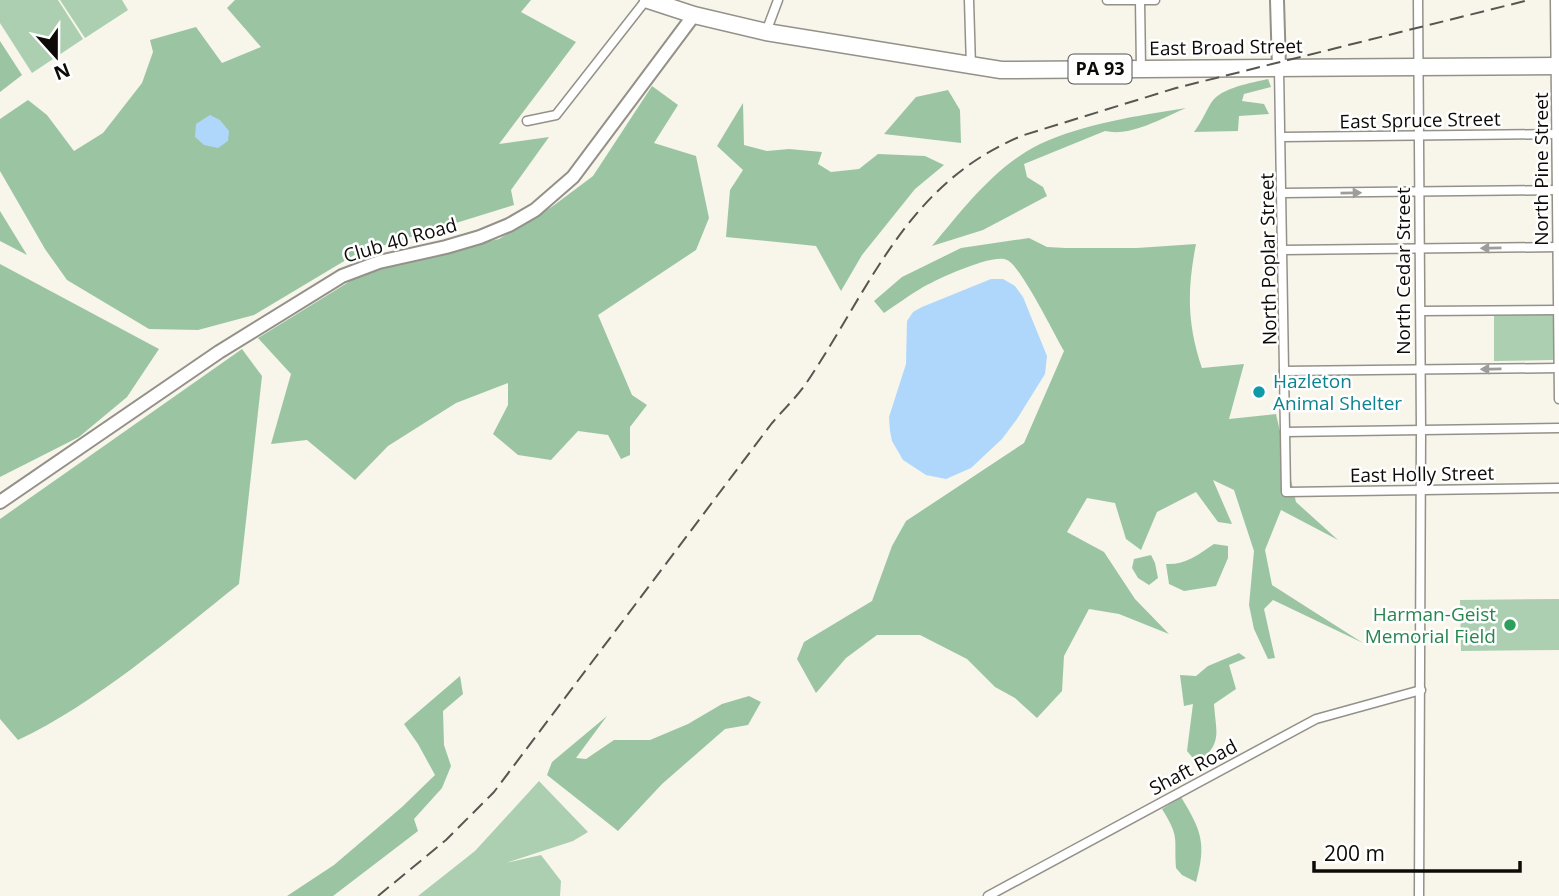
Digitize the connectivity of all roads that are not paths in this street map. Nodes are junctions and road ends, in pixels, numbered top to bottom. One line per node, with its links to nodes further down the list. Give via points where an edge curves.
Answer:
1 (647, 0): 10 (highway, East Broad Street / PA 93); 17 (street, via 556,116)
2 (778, 0): 11 (street)
3 (969, 0): 14 (street)
4 (1107, 0): 5 (street)
5 (1140, 0): 6 (street); 16 (street)
6 (1155, 0)
7 (1277, 0): 15 (street)
8 (1418, 0): 12 (street, North Cedar Street)
9 (1557, 0): 13 (street, North Pine Street)
10 (694, 15): 11 (highway, East Broad Street / PA 93); 39 (street, Club 40 Road, via 573,177 535,209 480,237 342,276 219,352)
11 (766, 32): 14 (highway, East Broad Street / PA 93)
12 (1419, 65): 13 (highway, East Broad Street / PA 93); 15 (highway, East Broad Street / PA 93); 19 (street, North Cedar Street)
13 (1558, 66): 18 (street, North Pine Street)
14 (971, 67): 16 (highway, East Broad Street / PA 93)
15 (1279, 68): 16 (highway, East Broad Street / PA 93); 20 (street, North Poplar Street)
16 (1141, 69)
17 (527, 121)
18 (1558, 134): 19 (street, East Spruce Street); 21 (street, North Pine Street)
19 (1418, 136): 20 (street, East Spruce Street); 22 (street, North Cedar Street)
20 (1282, 137): 23 (street, North Poplar Street)
21 (1558, 190): 22 (street); 24 (street, North Pine Street)
22 (1419, 192): 23 (street, one-way to 22); 25 (street, North Cedar Street)
23 (1283, 193): 26 (street, North Poplar Street)
24 (1558, 247): 25 (street, one-way to 25); 27 (street, North Pine Street)
25 (1420, 248): 26 (street); 28 (street, North Cedar Street)
26 (1283, 250): 31 (street, North Poplar Street)
27 (1559, 310): 28 (street); 29 (street, North Pine Street)
28 (1421, 311): 30 (street, North Cedar Street)
29 (1559, 368): 30 (street, one-way to 30); 32 (street, North Pine Street)
30 (1420, 370): 31 (street); 34 (street, North Cedar Street)
31 (1284, 371): 35 (street, North Poplar Street)
32 (1559, 399)
33 (1559, 428): 34 (street)
34 (1421, 430): 35 (street); 37 (street, North Cedar Street)
35 (1285, 432): 38 (street, North Poplar Street)
36 (1559, 488): 37 (street, East Holly Street)
37 (1420, 489): 38 (street, East Holly Street); 40 (street, North Cedar Street)
38 (1286, 492)
39 (0, 502)
40 (1421, 690): 41 (street, Shaft Road, via 1315,719); 42 (street, North Cedar Street)
41 (988, 896)
42 (1419, 896)

